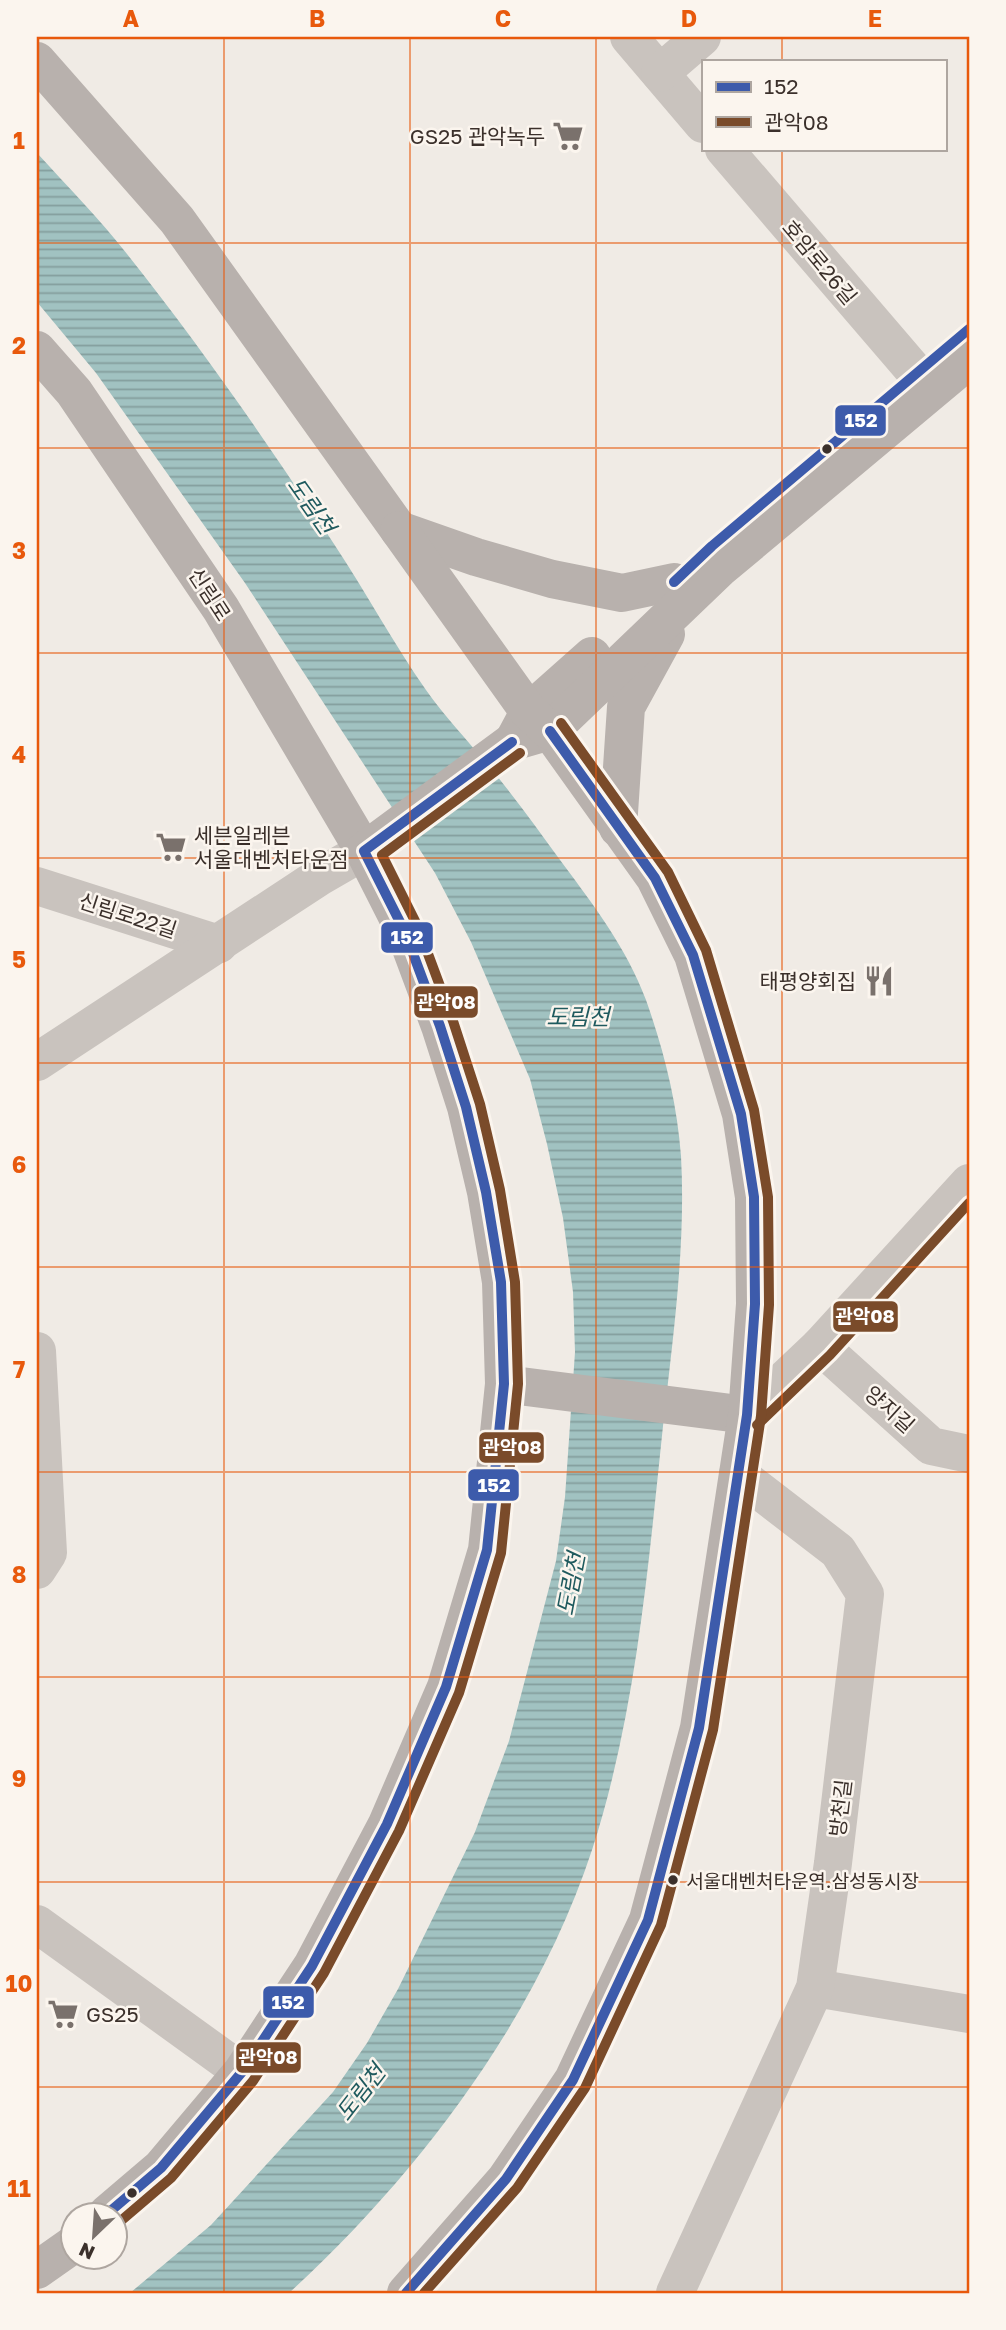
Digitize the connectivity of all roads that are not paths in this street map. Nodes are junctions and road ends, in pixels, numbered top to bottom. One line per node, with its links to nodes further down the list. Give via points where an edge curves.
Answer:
1 (629, 37): 4 (street)
2 (702, 37): 4 (street)
3 (37, 61): 11 (main road, via 177,220)
4 (660, 73): 5 (street)
5 (702, 123)
6 (725, 150): 10 (street, 호암로26길)
7 (969, 329): 10 (main road)
8 (37, 350): 15 (main road, 신림로, via 74,392 221,609)
9 (969, 359): 12 (main road)
10 (917, 374): 12 (main road, via 712,546)
11 (400, 530): 12 (main road, via 539,575 622,593); 13 (main road, bridge)
12 (680, 591): 13 (main road); 14 (main road, via 626,707)
13 (522, 735): 14 (main road); 15 (main road)
14 (618, 828): 23 (main road, via 655,878 693,955 741,1114 754,1197 755,1304)
15 (372, 845): 17 (street); 22 (main road, 신림로, via 466,1107 501,1282)
16 (37, 886): 17 (street, 신림로22길)
17 (219, 944): 18 (street)
18 (37, 1062)
19 (969, 1183): 20 (street)
20 (820, 1346): 23 (street); 24 (street, 양지길, via 931,1447)
21 (37, 1351): 26 (street, via 48,1553)
22 (504, 1384): 23 (main road); 30 (main road, 신림로, via 487,1550 446,1687 387,1824 312,1966)
23 (747, 1415): 25 (main road)
24 (969, 1454)
25 (738, 1474): 28 (street, 방천길, via 838,1551 865,1594); 34 (main road, via 699,1728 648,1920 573,2080 506,2179)
26 (37, 1570)
27 (37, 1924): 30 (street)
28 (815, 1988): 29 (street); 35 (street, 방천길)
29 (969, 2014)
30 (242, 2072): 31 (main road, 신림로, via 161,2168)
31 (123, 2200)
32 (60, 2254): 33 (main road)
33 (37, 2270)
34 (406, 2293)
35 (675, 2293)

